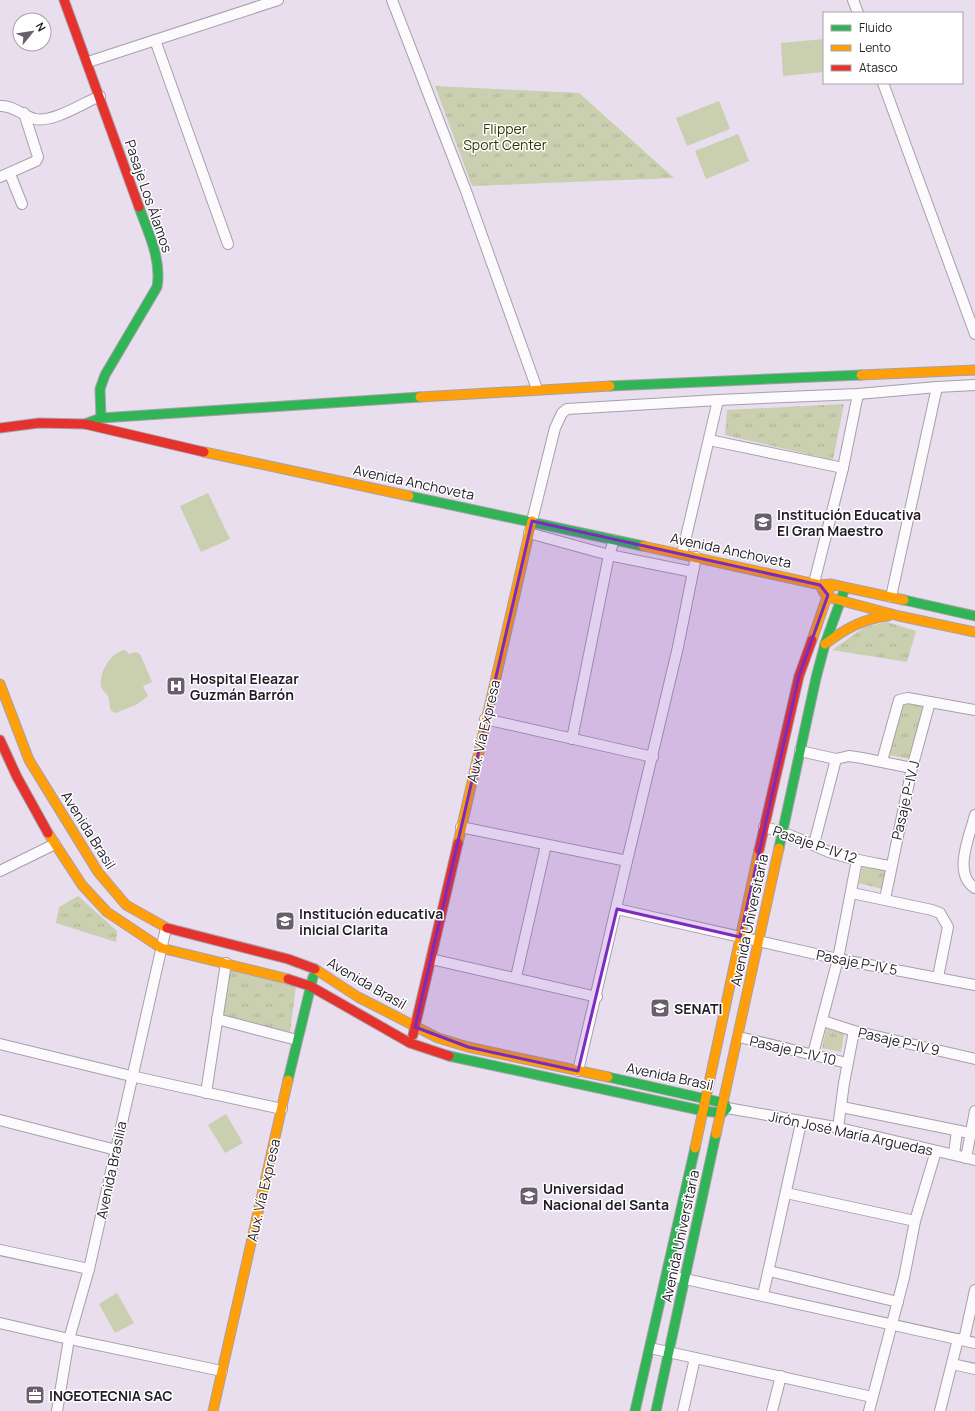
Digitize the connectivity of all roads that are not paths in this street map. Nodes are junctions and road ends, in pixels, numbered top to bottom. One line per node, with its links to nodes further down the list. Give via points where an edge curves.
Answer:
1 (64, 0): 7 (main road, Pasaje Los Álamos)
2 (278, 0): 6 (street)
3 (392, 0): 20 (street, via 466,191)
4 (853, 0): 5 (street)
5 (858, 12)
6 (155, 40): 7 (street); 15 (street)
7 (88, 62): 9 (main road, Pasaje Los Álamos)
8 (882, 84): 16 (street)
9 (100, 96): 11 (street, via 42,120); 23 (main road, Pasaje Los Álamos, via 152,242 160,283 105,375 100,389)
10 (0, 106): 11 (street)
11 (24, 113): 12 (street, via 38,157 36,162)
12 (10, 174): 13 (street); 14 (street)
13 (0, 177)
14 (22, 204)
15 (228, 244)
16 (975, 334)
17 (975, 370): 20 (main road)
18 (975, 386): 19 (street)
19 (938, 387): 21 (street); 39 (street)
20 (538, 389): 23 (main road)
21 (858, 394): 22 (street); 27 (street)
22 (718, 400): 26 (street); 28 (street, Aux. Vía Expresa, via 567,409 558,419)
23 (101, 418): 24 (main road)
24 (85, 424): 25 (main road, Avenida Anchoveta, via 39,422); 28 (main road, Avenida Anchoveta, via 237,460)
25 (0, 428)
26 (709, 440): 27 (street); 32 (street)
27 (843, 468): 35 (street)
28 (532, 521): 29 (main road, Aux. Vía Expresa); 30 (main road, Avenida Anchoveta)
29 (529, 533): 31 (street); 48 (main road, Aux. Vía Expresa)
30 (614, 540): 31 (street); 32 (main road, Avenida Anchoveta)
31 (609, 554): 34 (street); 49 (street)
32 (682, 554): 33 (main road, Avenida Anchoveta)
33 (696, 557): 34 (street); 35 (main road, Avenida Anchoveta)
34 (693, 572): 52 (street)
35 (817, 584): 36 (main road, Avenida Anchoveta); 38 (main road)
36 (832, 584): 37 (main road, Avenida Anchoveta); 38 (main road, Avenida Universitaria)
37 (844, 588): 39 (main road, Avenida Anchoveta); 40 (main road)
38 (828, 595): 40 (main road); 58 (main road, Avenida Universitaria, via 799,676)
39 (891, 597): 42 (main road, Avenida Anchoveta)
40 (841, 601): 41 (main road); 44 (main road, Avenida Universitaria)
41 (899, 616): 43 (main road); 44 (main road, via 866,619 853,624)
42 (975, 616)
43 (975, 632)
44 (825, 644): 51 (main road, Avenida Universitaria)
45 (0, 684): 67 (main road, Avenida Brasil, via 29,760)
46 (930, 702): 47 (street); 54 (street, via 908,698 899,700); 55 (street, Pasaje P-IV J)
47 (975, 710)
48 (485, 719): 49 (street); 57 (main road, Aux. Vía Expresa)
49 (572, 738): 52 (street)
50 (0, 740): 60 (main road, Avenida Brasil, via 17,777)
51 (800, 751): 53 (street); 59 (main road, Avenida Universitaria)
52 (653, 757): 64 (street)
53 (836, 759): 54 (street, via 849,756); 61 (street)
54 (882, 761): 55 (street)
55 (912, 768): 65 (street, Pasaje P-IV J)
56 (975, 815): 68 (street, via 964,862 964,872)
57 (461, 827): 62 (street); 77 (main road, Aux. Vía Expresa)
58 (764, 827): 59 (street, Pasaje P-IV 12); 73 (main road, Avenida Universitaria)
59 (782, 831): 61 (street, Pasaje P-IV 12); 74 (main road, Avenida Universitaria)
60 (55, 844): 66 (street); 67 (main road, Avenida Brasil)
61 (814, 844): 63 (street, Pasaje P-IV 12, via 827,851)
62 (546, 845): 64 (street); 80 (street)
63 (857, 860): 65 (street, Pasaje P-IV 12); 69 (street)
64 (627, 861): 71 (street)
65 (890, 866): 70 (street, Pasaje P-IV J)
66 (0, 871)
67 (90, 879): 72 (main road, Avenida Brasil, via 108,886 126,905); 75 (main road, Avenida Brasil, via 107,912)
68 (975, 888)
69 (852, 893): 70 (street); 76 (street)
70 (885, 899): 81 (street, via 940,913 948,927)
71 (617, 909): 73 (street, Pasaje P-IV 5); 84 (street)
72 (166, 928): 75 (street, Avenida Brasilia); 79 (main road, Avenida Brasil, via 288,959)
73 (740, 936): 74 (street, Pasaje P-IV 5); 99 (main road, Avenida Universitaria)
74 (760, 941): 76 (street, Pasaje P-IV 5); 89 (main road, Avenida Universitaria)
75 (161, 948): 78 (main road, Avenida Brasil); 97 (street, Avenida Brasilia)
76 (838, 959): 81 (street, Pasaje P-IV 5); 86 (street)
77 (431, 960): 80 (street); 87 (main road, Aux. Vía Expresa)
78 (226, 964): 83 (main road, Avenida Brasil); 85 (street)
79 (316, 970): 83 (main road, Aux. Vía Expresa); 87 (main road, Avenida Brasil)
80 (516, 977): 84 (street)
81 (938, 977): 82 (street, Pasaje P-IV 5)
82 (975, 985)
83 (310, 986): 90 (main road, Aux. Vía Expresa); 91 (main road, Avenida Brasil)
84 (597, 996): 96 (street)
85 (217, 1019): 90 (street); 98 (street)
86 (823, 1021): 88 (street, Pasaje P-IV 9); 93 (street)
87 (415, 1027): 91 (main road, Aux. Vía Expresa); 96 (main road, Avenida Brasil, via 438,1038 468,1047)
88 (854, 1031): 94 (street, Pasaje P-IV 9); 95 (street)
89 (738, 1037): 93 (street, Pasaje P-IV 10); 101 (main road, Avenida Universitaria)
90 (297, 1040): 102 (main road, Aux. Vía Expresa)
91 (410, 1043): 103 (main road, Avenida Brasil, via 464,1060)
92 (0, 1044): 97 (street)
93 (812, 1054): 95 (street, Pasaje P-IV 10)
94 (975, 1058)
95 (847, 1063): 100 (street)
96 (578, 1071): 99 (main road, Avenida Brasil)
97 (131, 1076): 98 (street); 110 (street, Avenida Brasilia)
98 (206, 1093): 102 (street)
99 (706, 1098): 101 (main road, Avenida Brasil); 103 (main road, Avenida Universitaria)
100 (842, 1107): 107 (street); 108 (street)
101 (724, 1108): 103 (main road, Avenida Brasil); 106 (street, Jirón José María Arguedas); 120 (main road, Avenida Universitaria)
102 (282, 1109): 134 (main road, Aux. Vía Expresa)
103 (704, 1111): 119 (main road, Avenida Universitaria)
104 (975, 1111): 109 (street)
105 (0, 1120): 110 (street)
106 (801, 1123): 107 (street, Jirón José María Arguedas); 114 (street)
107 (838, 1128): 111 (street, Jirón José María Arguedas)
108 (957, 1131): 109 (street); 112 (street)
109 (970, 1133): 113 (street)
110 (116, 1150): 117 (street, Avenida Brasilia)
111 (936, 1151): 112 (street, Jirón José María Arguedas); 115 (street)
112 (954, 1154): 113 (street, Jirón José María Arguedas)
113 (970, 1159)
114 (786, 1193): 115 (street); 118 (street)
115 (915, 1220): 123 (street)
116 (0, 1250): 117 (street)
117 (89, 1269): 126 (street, Avenida Brasilia)
118 (769, 1271): 122 (street); 123 (street)
119 (666, 1275): 120 (street); 129 (main road, Avenida Universitaria)
120 (684, 1278): 122 (street); 130 (main road, Avenida Universitaria)
121 (975, 1290): 127 (street)
122 (763, 1295): 125 (street)
123 (898, 1302): 125 (street)
124 (0, 1323): 126 (street)
125 (891, 1325): 127 (street); 136 (street)
126 (70, 1339): 134 (street); 137 (street, Avenida Brasilia)
127 (961, 1339): 128 (street); 132 (street)
128 (975, 1343)
129 (650, 1348): 130 (street); 139 (main road, Avenida Universitaria)
130 (670, 1353): 131 (street); 140 (main road, Avenida Universitaria)
131 (695, 1358): 135 (street); 141 (street)
132 (952, 1364): 133 (street); 144 (street)
133 (975, 1369)
134 (222, 1370): 138 (main road, Aux. Vía Expresa)
135 (781, 1376): 136 (street); 142 (street)
136 (872, 1397): 143 (street)
137 (56, 1411)
138 (213, 1411)
139 (635, 1411)
140 (656, 1411)
141 (683, 1411)
142 (772, 1411)
143 (869, 1411)
144 (940, 1411)

